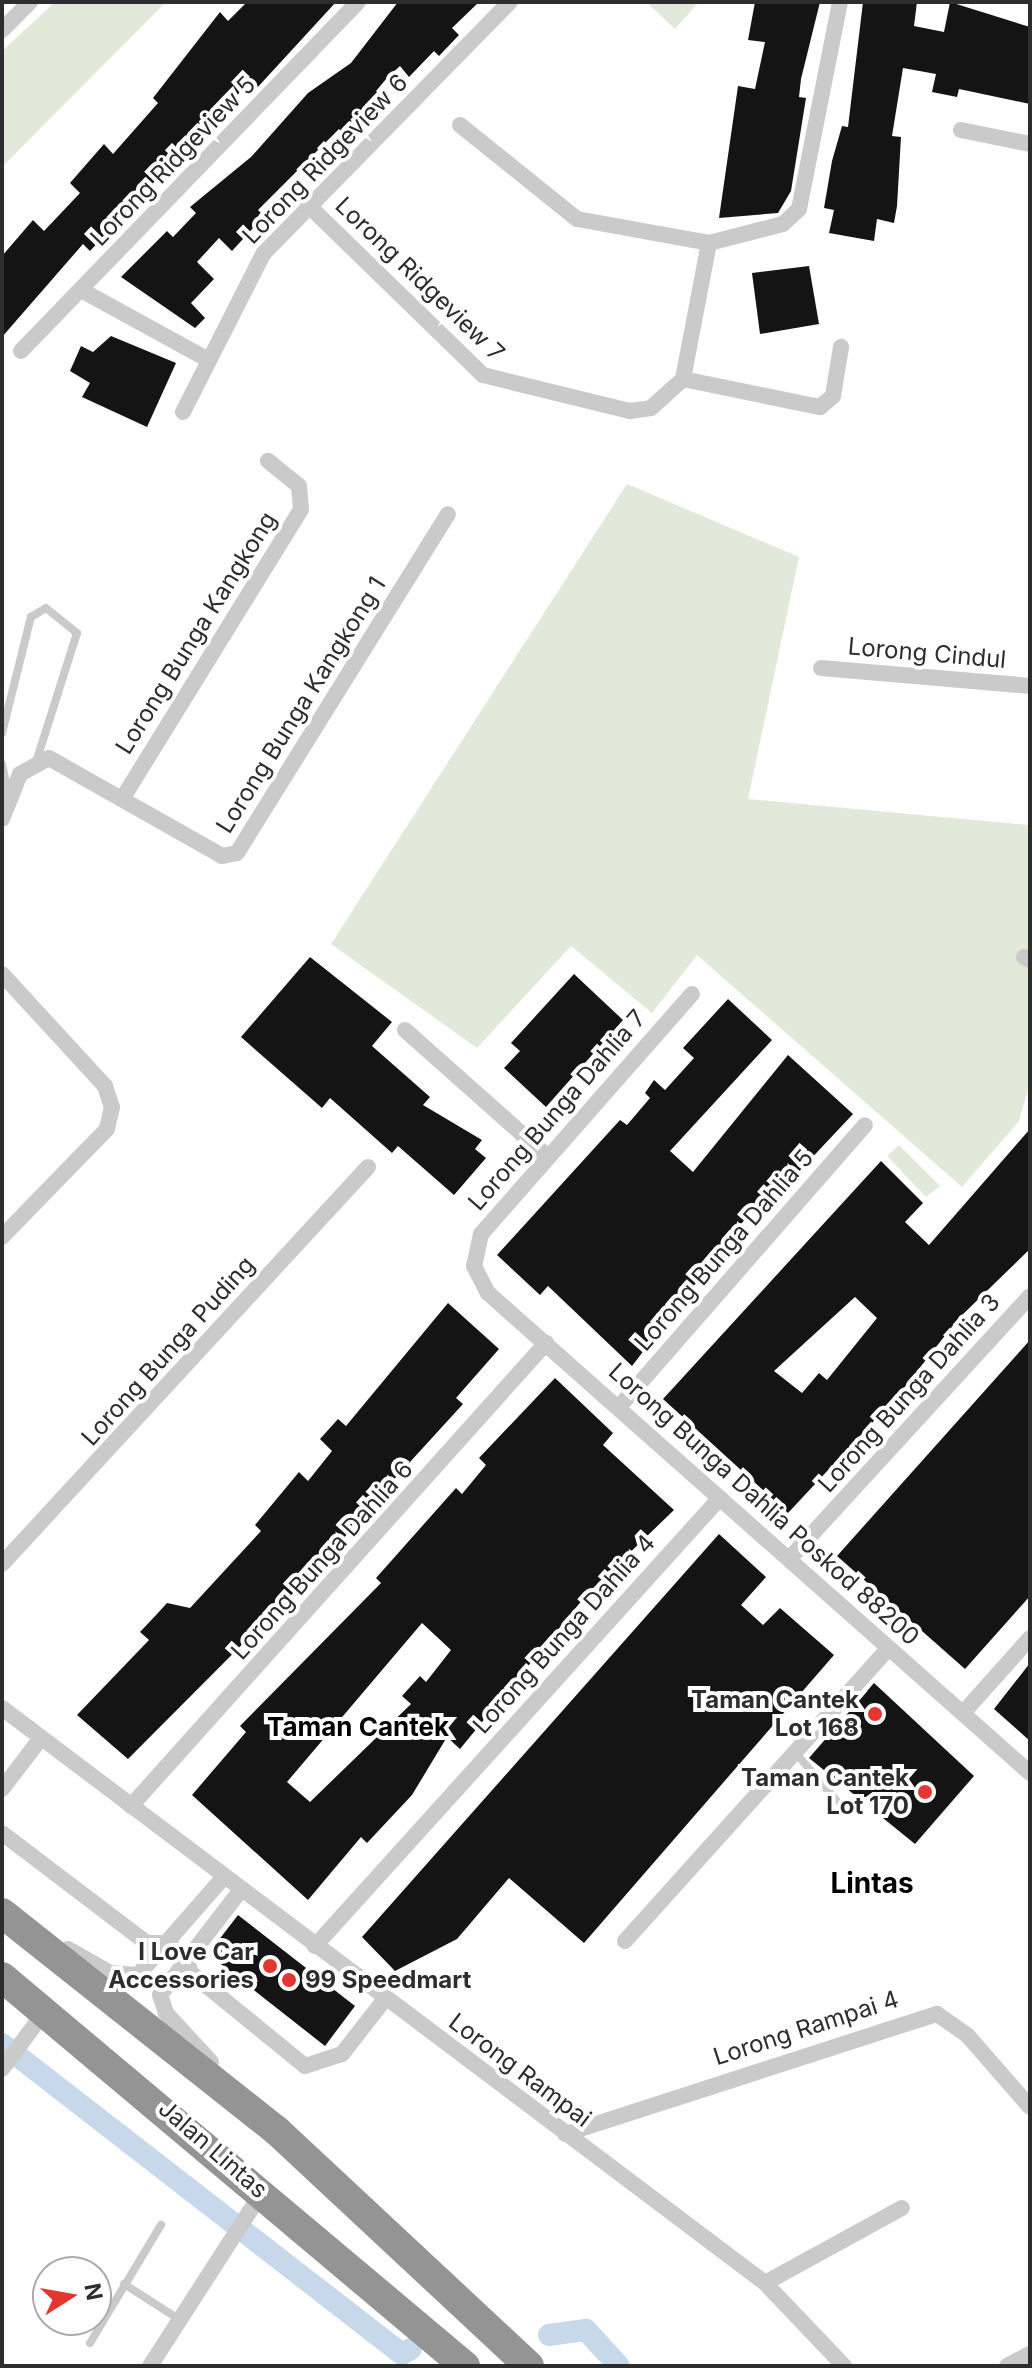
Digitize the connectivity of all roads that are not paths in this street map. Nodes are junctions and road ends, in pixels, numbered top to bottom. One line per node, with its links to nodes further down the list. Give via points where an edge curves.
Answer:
1 (30, 2): 5 (street)
2 (358, 2): 11 (street, Lorong Ridgeview 5)
3 (510, 2): 9 (street, Lorong Ridgeview 6)
4 (840, 2): 10 (street, via 799,209 783,224)
5 (2, 30)
6 (460, 125): 10 (street, via 577,219)
7 (961, 130): 8 (street)
8 (1030, 144)
9 (308, 205): 14 (street, Lorong Ridgeview 6, via 244,282); 15 (street, Lorong Ridgeview 7, via 497,384 630,411 651,408)
10 (709, 243): 15 (street)
11 (81, 290): 13 (street, Lorong Ridgeview 5); 14 (street)
12 (841, 347): 15 (street, via 833,396 820,407)
13 (21, 351)
14 (207, 359): 16 (street, Lorong Ridgeview 6)
15 (683, 379)
16 (183, 412)
17 (268, 461): 25 (street, Lorong Bunga Kangkong, via 299,486 301,509)
18 (448, 514): 25 (street, Lorong Bunga Kangkong 1, via 237,853 222,856)
19 (821, 668): 20 (street, Lorong Cindul)
20 (1030, 686)
21 (2, 733): 22 (lane, via 31,617 46,608 77,633)
22 (37, 759): 24 (street); 25 (street, Lorong Bunga Kangkong 1, via 60,760)
23 (2, 764): 24 (lane)
24 (5, 792): 26 (street)
25 (124, 796)
26 (2, 819)
27 (2, 974): 33 (street, via 105,1086 112,1107 107,1129)
28 (692, 994): 31 (street, Lorong Bunga Dahlia 7)
29 (405, 1030): 31 (street)
30 (865, 1125): 37 (street, Lorong Bunga Dahlia 5)
31 (547, 1156): 34 (street, Lorong Bunga Dahlia 7, via 481,1234)
32 (368, 1167): 40 (street, Lorong Bunga Puding)
33 (2, 1237)
34 (474, 1266): 36 (street, Lorong Bunga Dahlia Poskod 88200, via 488,1293)
35 (1030, 1296): 39 (street, Lorong Bunga Dahlia 3)
36 (546, 1343): 37 (street, Lorong Bunga Dahlia Poskod 88200); 50 (street, Lorong Bunga Dahlia 6)
37 (619, 1407): 38 (street, Lorong Bunga Dahlia Poskod 88200)
38 (720, 1498): 39 (street, Lorong Bunga Dahlia Poskod 88200); 57 (street, Lorong Bunga Dahlia 4)
39 (790, 1558): 42 (street, Lorong Bunga Dahlia Poskod 88200)
40 (2, 1564)
41 (1030, 1638): 44 (street)
42 (889, 1648): 44 (street, Lorong Bunga Dahlia Poskod 88200); 46 (street)
43 (2, 1708): 45 (street, Lorong Rampai)
44 (963, 1713): 47 (street, Lorong Bunga Dahlia Poskod 88200)
45 (41, 1738): 48 (street); 50 (street, Lorong Rampai)
46 (794, 1751): 49 (lane); 55 (street)
47 (1030, 1773)
48 (2, 1789)
49 (836, 1800)
50 (131, 1806): 52 (street, Lorong Rampai)
51 (2, 1833): 56 (street, via 147,1943)
52 (223, 1878): 53 (street, Lorong Rampai); 56 (street)
53 (240, 1891): 57 (street, Lorong Rampai); 58 (street)
54 (2, 1910): 56 (street, via 124,1977 148,1969); 63 (highway)
55 (625, 1941)
56 (171, 1943)
57 (315, 1946): 60 (street, Lorong Rampai)
58 (186, 1957): 60 (street, via 191,1973 305,2066 342,2054); 63 (street, via 166,1980 161,2006)
59 (2, 1977): 61 (highway, Jalan Lintas)
60 (385, 1999): 65 (street, Lorong Rampai)
61 (46, 2010): 62 (street); 66 (highway, Jalan Lintas)
62 (2, 2069)
63 (236, 2096): 75 (highway, via 393,2218)
64 (1030, 2107): 65 (street, Lorong Rampai 4, via 968,2036 937,2014)
65 (565, 2134): 69 (street, Lorong Rampai)
66 (258, 2202): 71 (highway, Jalan Lintas); 72 (street)
67 (902, 2208): 69 (street)
68 (161, 2225): 70 (lane)
69 (765, 2283): 79 (street, Lorong Rampai)
70 (124, 2284): 72 (lane); 73 (lane)
71 (412, 2320): 77 (highway, Jalan Lintas); 78 (highway, Jalan Lintas)
72 (180, 2321): 76 (street)
73 (90, 2343)
74 (1030, 2354): 80 (street)
75 (533, 2363)
76 (150, 2366)
77 (449, 2366)
78 (465, 2366)
79 (844, 2366)
80 (1007, 2366)

